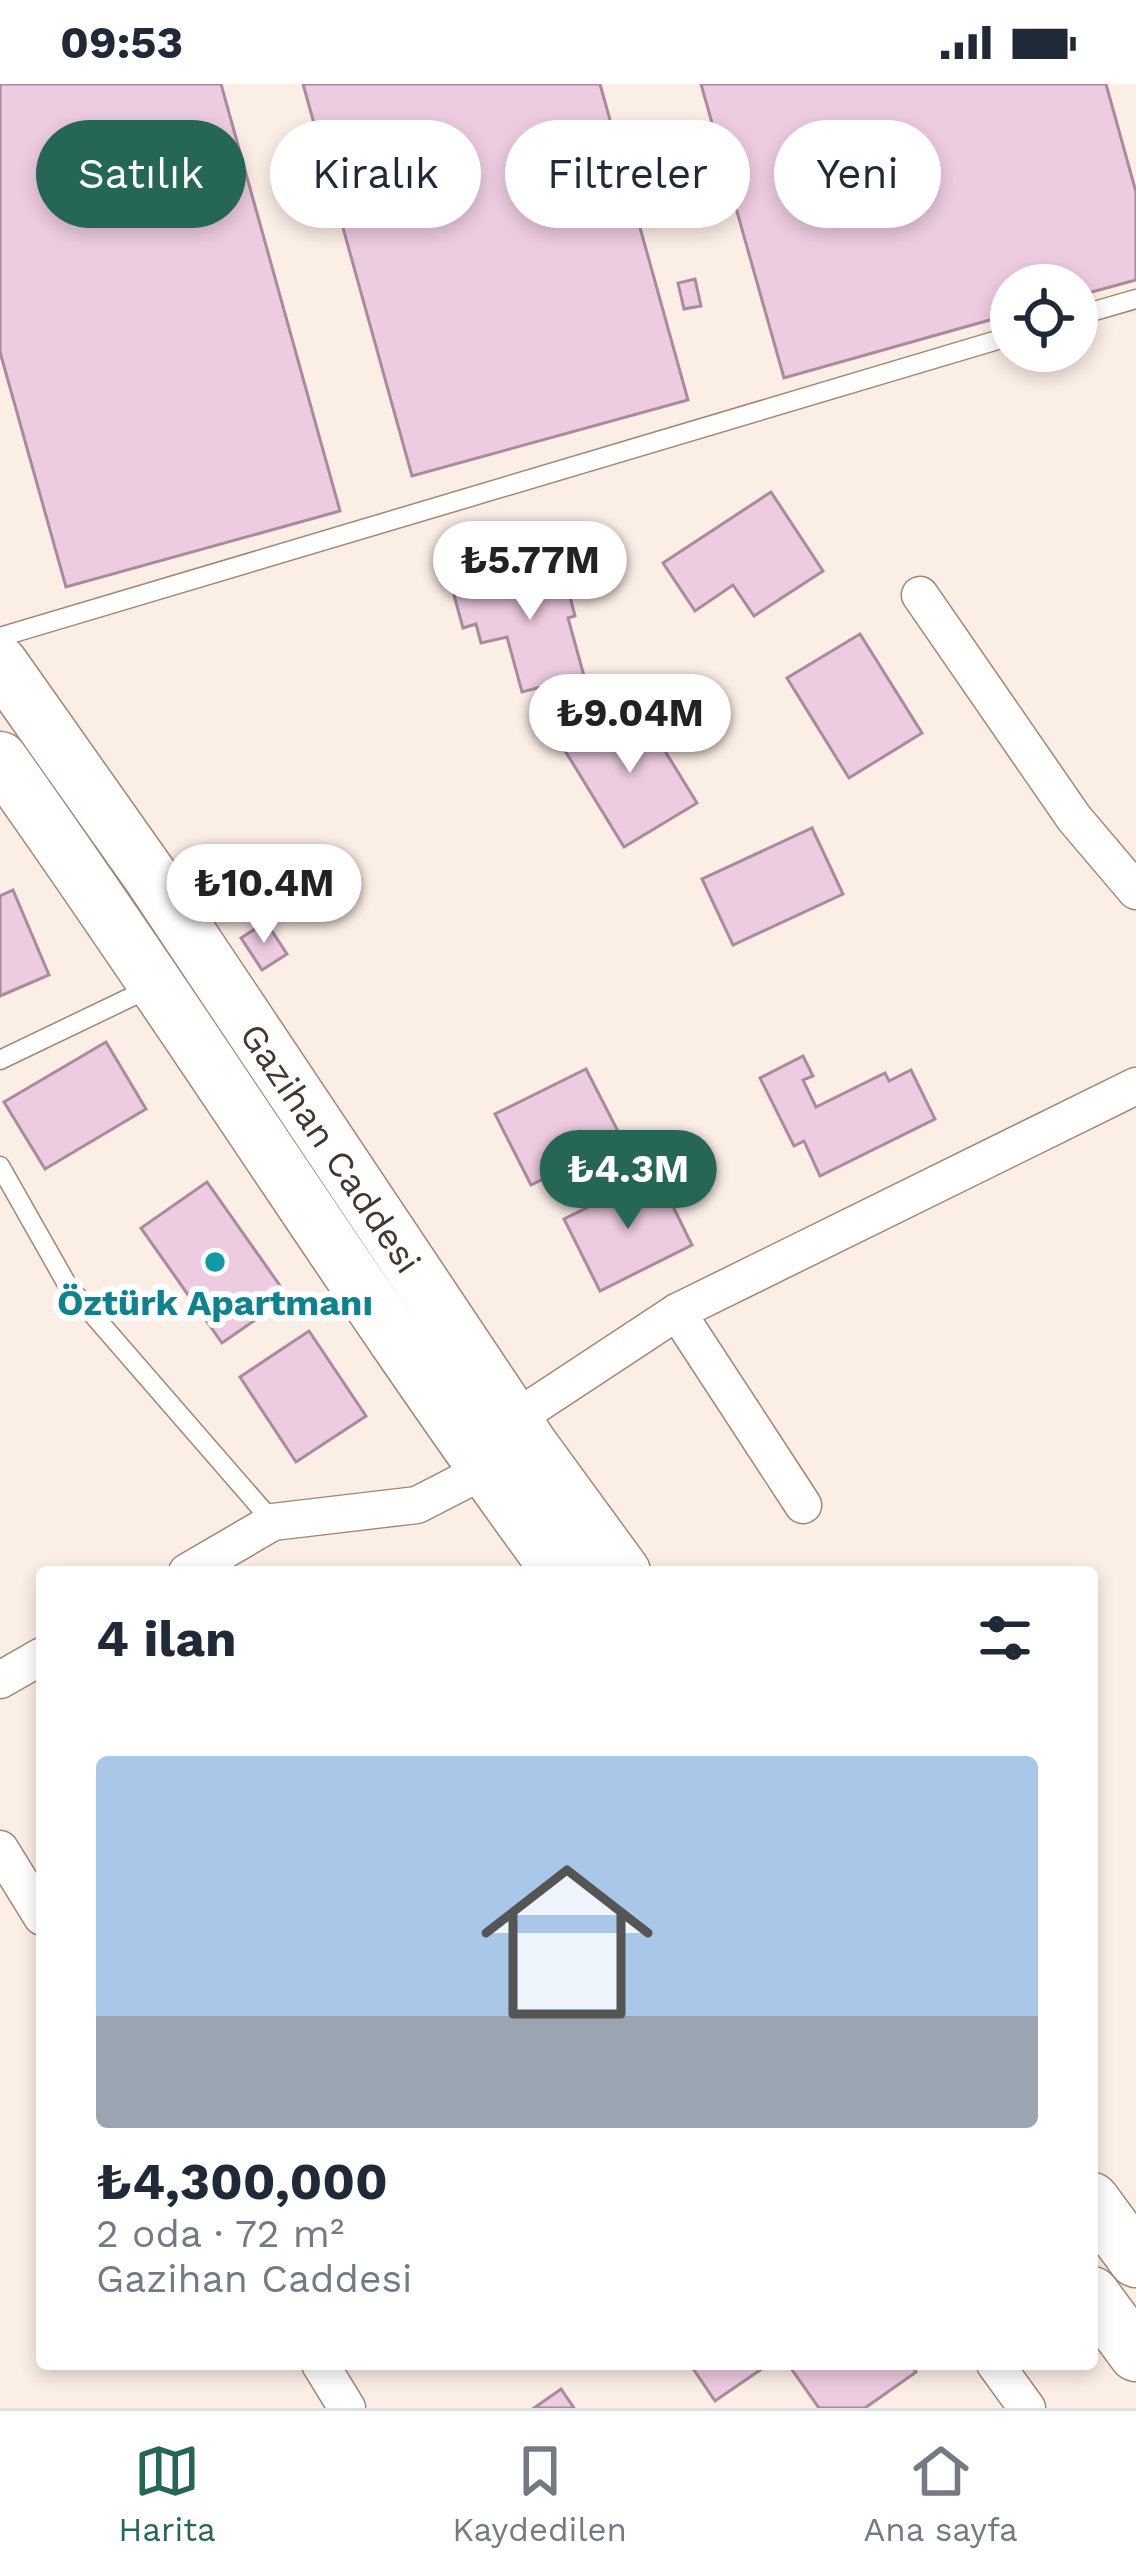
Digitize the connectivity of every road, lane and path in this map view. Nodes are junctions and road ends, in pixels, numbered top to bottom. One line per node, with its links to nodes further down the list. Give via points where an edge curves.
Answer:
1 (1136, 299): 2 (lane)
2 (1098, 310)
3 (990, 342): 5 (lane)
4 (920, 595): 8 (street, via 1074,818)
5 (0, 638)
6 (0, 663): 14 (main road, Gazihan Caddesi)
7 (5, 774): 9 (main road, Gazihan Caddesi)
8 (1136, 891)
9 (158, 984): 10 (lane); 15 (main road, Gazihan Caddesi)
10 (0, 1060)
11 (1136, 1086): 13 (street)
12 (0, 1166): 17 (lane, via 68,1286)
13 (677, 1312): 14 (street); 16 (street)
14 (513, 1420): 20 (main road, Gazihan Caddesi)
15 (485, 1470): 17 (street, via 417,1505); 19 (main road, Gazihan Caddesi)
16 (803, 1505)
17 (273, 1522): 18 (street)
18 (197, 1566)
19 (556, 1566)
20 (619, 1566)
21 (36, 1659): 22 (street)
22 (0, 1680)
23 (0, 1850): 24 (street)
24 (36, 1907)
25 (1098, 2208): 26 (main road)
26 (1136, 2260)
27 (1098, 2302): 28 (main road)
28 (1136, 2354)
29 (324, 2370): 31 (street)
30 (998, 2370): 32 (street)
31 (347, 2408)
32 (1027, 2408)

